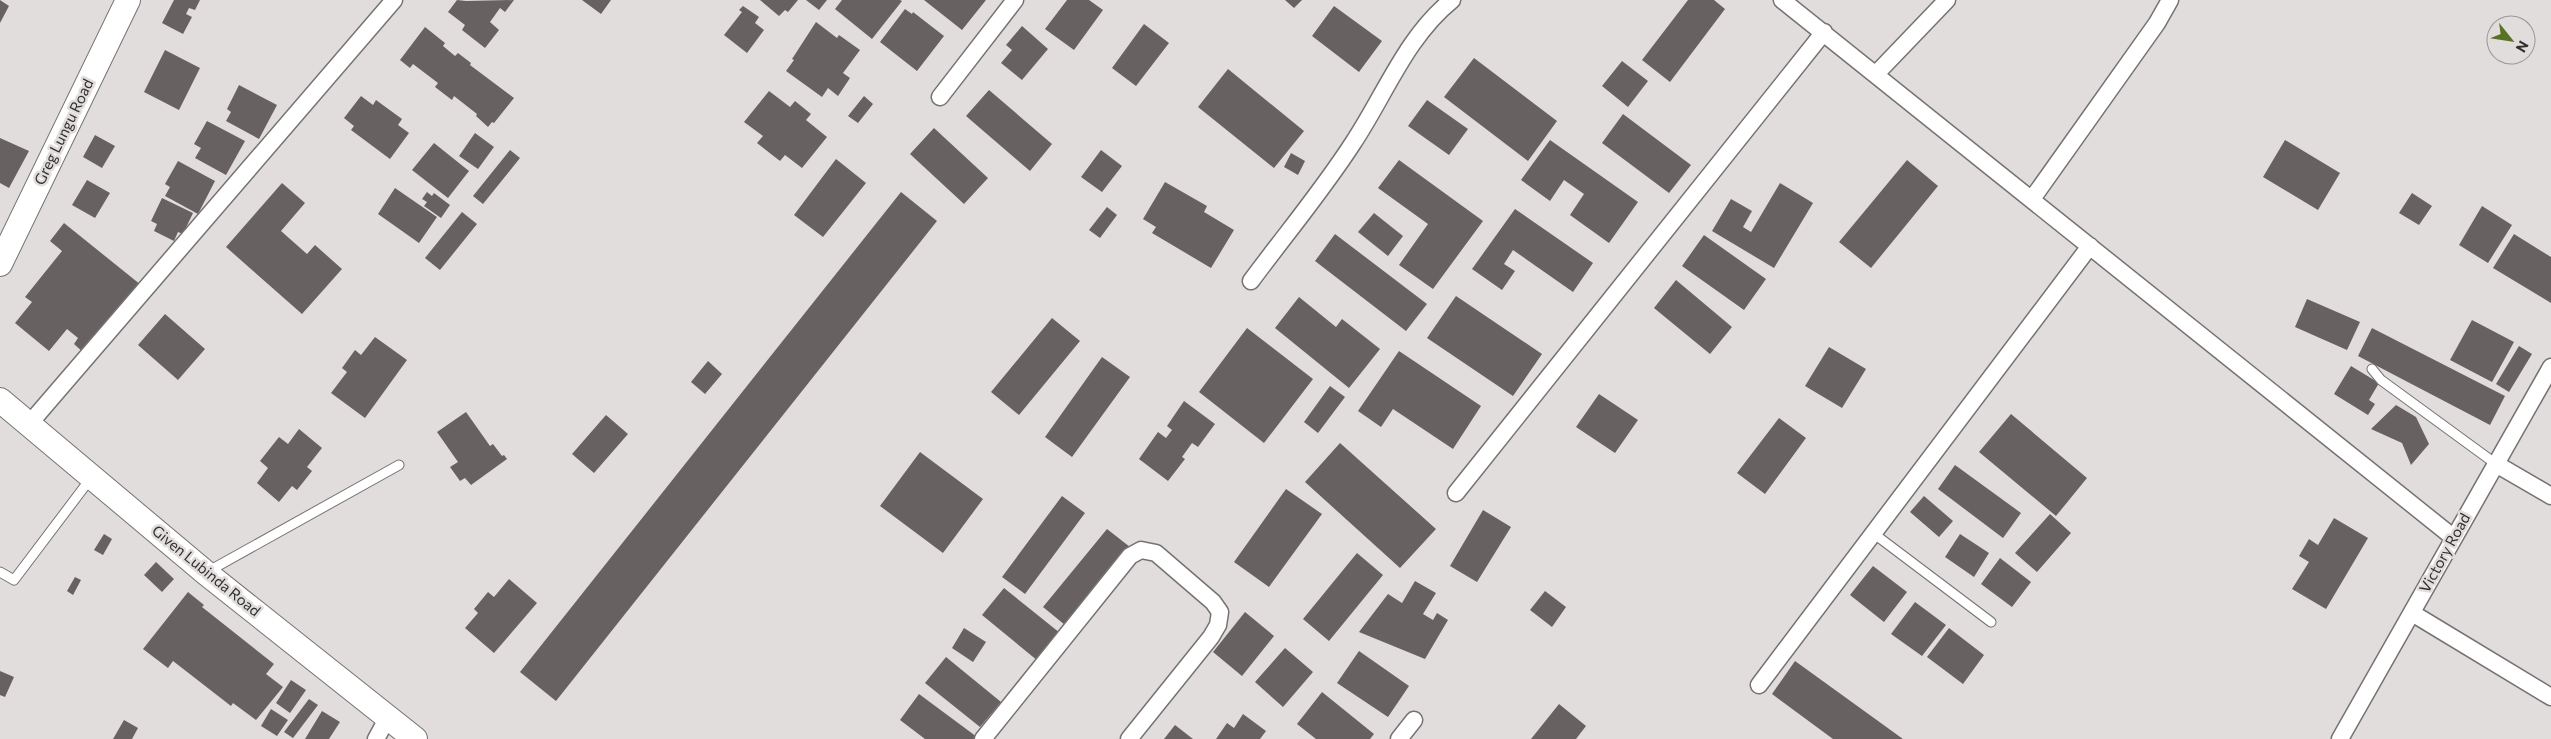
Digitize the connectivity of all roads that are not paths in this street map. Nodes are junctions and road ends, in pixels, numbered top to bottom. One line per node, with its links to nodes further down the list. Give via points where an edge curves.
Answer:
1 (128, 0): 13 (street, Greg Lungu Road)
2 (394, 0): 18 (street)
3 (1015, 0): 10 (street)
4 (1452, 0): 14 (street, via 1430,22 1381,94 1353,144)
5 (1782, 0): 8 (street)
6 (1947, 0): 9 (street)
7 (2170, 0): 11 (street)
8 (1824, 32): 9 (street); 22 (street)
9 (1876, 74): 11 (street)
10 (940, 98)
11 (2032, 200): 12 (street)
12 (2090, 246): 24 (street); 25 (street)
13 (0, 264)
14 (1251, 281)
15 (2551, 367): 19 (street, Victory Road)
16 (2372, 369): 19 (lane, via 2381,380)
17 (0, 400): 18 (street, Given Lubinda Road)
18 (30, 423): 21 (street, Given Lubinda Road)
19 (2496, 464): 23 (street); 25 (street, Victory Road)
20 (399, 465): 27 (lane)
21 (92, 476): 26 (lane, via 14,580); 27 (street, Given Lubinda Road)
22 (1456, 493)
23 (2551, 496)
24 (1873, 533): 29 (lane); 30 (street)
25 (2454, 538): 28 (street, Victory Road)
26 (0, 572)
27 (206, 573): 32 (street, Given Lubinda Road)
28 (2412, 613): 31 (street); 39 (street, Victory Road)
29 (1991, 622)
30 (1759, 686)
31 (2551, 697)
32 (388, 717): 34 (street); 35 (street, Given Lubinda Road)
33 (1414, 720): 38 (street)
34 (376, 739)
35 (415, 739)
36 (983, 739): 37 (street, via 1126,561 1141,550 1156,553 1213,602 1220,612 1212,637)
37 (1129, 739)
38 (1399, 739)
39 (2340, 739)

